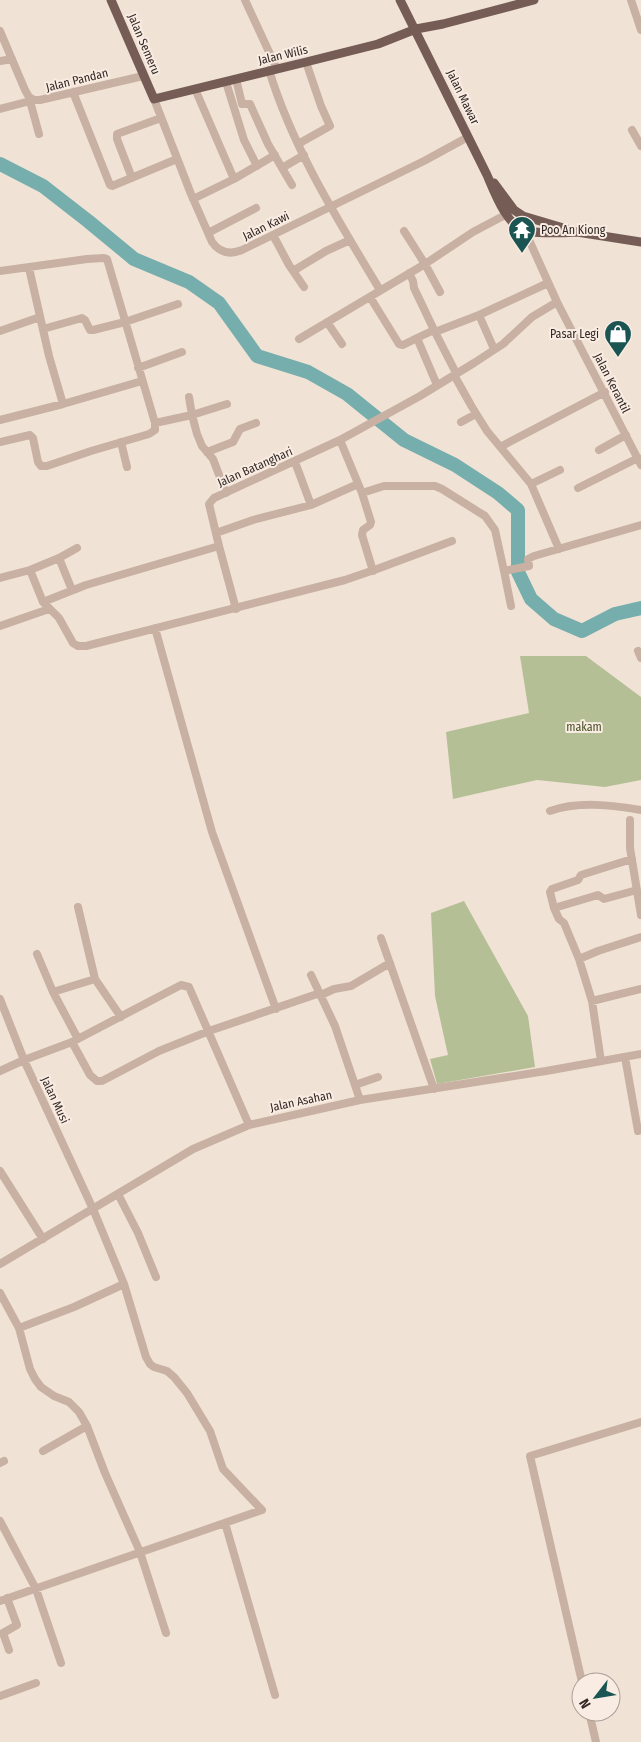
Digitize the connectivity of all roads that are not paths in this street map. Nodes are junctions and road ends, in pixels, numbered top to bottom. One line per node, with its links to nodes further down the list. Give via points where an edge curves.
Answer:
1 (111, 0): 13 (main road, Jalan Semeru)
2 (245, 0): 12 (street)
3 (400, 0): 6 (main road, Jalan Mawar)
4 (534, 0): 6 (main road, Jalan Wilis)
5 (631, 0): 7 (street)
6 (416, 29): 11 (main road, Jalan Wilis, via 378,44); 24 (main road, Jalan Mawar)
7 (641, 30)
8 (0, 31): 9 (street, Jalan Pandan)
9 (12, 59): 10 (street); 19 (street, Jalan Pandan)
10 (0, 61)
11 (306, 62): 12 (main road, Jalan Wilis); 25 (street, via 330,126)
12 (273, 70): 14 (main road, Jalan Wilis); 25 (street, via 277,95)
13 (143, 76): 17 (street, Jalan Pandan); 18 (main road, Jalan Semeru)
14 (236, 79): 15 (main road, Jalan Wilis); 27 (street, via 242,104 250,104)
15 (226, 82): 16 (main road, Jalan Wilis); 30 (street, via 244,140)
16 (195, 89): 18 (main road, Jalan Wilis); 34 (street)
17 (73, 92): 19 (street, Jalan Pandan); 33 (street, via 110,185)
18 (154, 99): 21 (street, Jalan Kawi)
19 (32, 100): 20 (street); 23 (street)
20 (0, 109)
21 (161, 118): 29 (street, Jalan Kawi); 33 (street, via 117,134)
22 (632, 130): 26 (street)
23 (39, 134)
24 (468, 136): 32 (main road, Jalan Mawar); 37 (street, Jalan Kawi)
25 (298, 144): 28 (street)
26 (641, 146)
27 (275, 155): 30 (street); 31 (street)
28 (304, 155): 31 (street); 37 (street)
29 (177, 159): 33 (street); 36 (street, Jalan Kawi)
30 (257, 166): 34 (street)
31 (282, 168): 35 (street)
32 (487, 175): 39 (main road, Jalan Mawar); 42 (main road, Jalan Mawar, via 520,214)
33 (132, 178)
34 (234, 179): 36 (street)
35 (292, 185)
36 (193, 199): 43 (street, Jalan Kawi)
37 (330, 206): 44 (street, Jalan Kawi); 45 (street)
38 (256, 208): 43 (street)
39 (507, 214): 41 (main road, Jalan Mawar); 47 (street)
40 (404, 231): 47 (street)
41 (525, 231): 42 (main road, Jalan Mawar); 52 (street, Jalan Kerantil)
42 (577, 232): 46 (main road, Jalan Mawar)
43 (208, 233): 44 (street, Jalan Kawi, via 216,247 229,253)
44 (273, 235): 49 (street)
45 (350, 240): 49 (street); 54 (street)
46 (641, 242)
47 (425, 264): 51 (street); 55 (street)
48 (29, 268): 50 (street); 60 (street); 61 (street, via 104,258 109,264)
49 (293, 271): 53 (street)
50 (0, 272)
51 (409, 273): 54 (street); 65 (street)
52 (548, 283): 57 (street, Jalan Kerantil); 59 (street)
53 (304, 287)
54 (380, 290): 56 (street)
55 (440, 292)
56 (370, 296): 62 (street); 66 (street, via 399,344)
57 (557, 302): 69 (street, Jalan Batanghari); 75 (street, Jalan Kerantil)
58 (178, 304): 61 (street)
59 (479, 315): 65 (street); 69 (street)
60 (40, 317): 63 (street); 64 (street)
61 (125, 322): 63 (street, via 90,330 82,318); 71 (street)
62 (327, 322): 67 (street); 68 (street)
63 (43, 328): 77 (street)
64 (0, 331)
65 (435, 331): 66 (street); 72 (street)
66 (417, 338): 74 (street)
67 (299, 339)
68 (342, 344)
69 (494, 349): 72 (street, Jalan Batanghari)
70 (182, 352): 71 (street)
71 (138, 368): 73 (street)
72 (455, 374): 74 (street, Jalan Batanghari); 79 (street)
73 (142, 381): 77 (street); 83 (street)
74 (437, 385): 86 (street, Jalan Batanghari)
75 (605, 392): 85 (street, Jalan Kerantil); 89 (street)
76 (188, 398): 80 (street)
77 (63, 404): 81 (street)
78 (227, 404): 80 (street)
79 (476, 414): 82 (street); 89 (street)
80 (192, 415): 83 (street); 91 (street, via 197,434)
81 (0, 420)
82 (460, 422)
83 (155, 423): 88 (street, via 153,432)
84 (256, 423): 91 (street, via 240,430 234,442)
85 (626, 435): 90 (street); 92 (street, Jalan Kerantil)
86 (340, 440): 93 (street, Jalan Batanghari); 96 (street)
87 (0, 442): 88 (street, via 30,435 38,462 47,466)
88 (121, 442): 94 (street)
89 (500, 447): 97 (street)
90 (599, 450)
91 (207, 452): 99 (street)
92 (639, 461): 98 (street)
93 (295, 462): 99 (street, Jalan Batanghari); 101 (street)
94 (127, 467)
95 (560, 470): 97 (street)
96 (358, 484): 100 (street); 101 (street)
97 (531, 484): 107 (street)
98 (578, 488)
99 (226, 493): 103 (street, Jalan Batanghari, via 209,504)
100 (362, 493): 110 (street, via 384,486 435,486 442,489 485,516 495,530); 111 (street, via 371,522 362,535)
101 (311, 505): 103 (street)
102 (641, 525): 107 (street)
103 (216, 533): 105 (street, Jalan Batanghari)
104 (452, 541): 111 (street)
105 (219, 546): 113 (street); 116 (street, Jalan Batanghari)
106 (77, 548): 108 (street)
107 (559, 549): 110 (street, via 528,559 529,566)
108 (59, 558): 109 (street); 113 (street)
109 (30, 570): 112 (street); 114 (street)
110 (507, 570): 115 (street)
111 (373, 571): 116 (street)
112 (0, 578)
113 (72, 590): 114 (street)
114 (46, 606): 117 (street); 118 (street, via 58,618 73,644 78,646)
115 (511, 606)
116 (236, 608): 118 (street)
117 (0, 626)
118 (155, 628): 140 (street, via 212,832)
119 (641, 810): 120 (street, via 574,805)
120 (550, 811)
121 (630, 820): 122 (street)
122 (632, 859): 123 (street); 126 (street, via 581,875 578,880 552,889)
123 (638, 876): 124 (street)
124 (637, 890): 126 (street, via 604,900 598,895); 127 (street)
125 (78, 907): 134 (street)
126 (554, 908): 131 (street)
127 (641, 915)
128 (641, 937): 131 (street)
129 (381, 938): 132 (street)
130 (37, 954): 136 (street)
131 (579, 959): 139 (street)
132 (390, 963): 137 (street, via 351,986); 151 (street)
133 (311, 974): 137 (street)
134 (95, 979): 136 (street); 141 (street)
135 (641, 989): 139 (street)
136 (54, 992): 143 (street)
137 (321, 994): 140 (street); 150 (street)
138 (0, 999): 146 (street, Jalan Musi)
139 (592, 1001): 147 (street)
140 (276, 1009): 142 (street)
141 (121, 1017): 142 (street, via 186,985); 143 (street)
142 (209, 1030): 143 (street, via 102,1080 90,1075); 153 (street)
143 (75, 1041): 146 (street)
144 (641, 1054): 145 (street, Jalan Asahan)
145 (625, 1057): 147 (street, Jalan Asahan); 154 (street)
146 (24, 1060): 148 (street); 157 (street, Jalan Musi)
147 (601, 1061): 151 (street, Jalan Asahan)
148 (0, 1071)
149 (378, 1077): 150 (street)
150 (355, 1085): 152 (street)
151 (434, 1088): 152 (street, Jalan Asahan)
152 (360, 1100): 153 (street, Jalan Asahan)
153 (249, 1124): 156 (street, Jalan Asahan, via 194,1149)
154 (638, 1131)
155 (0, 1171): 158 (street)
156 (118, 1194): 157 (street, Jalan Asahan); 160 (street)
157 (93, 1209): 158 (street, Jalan Asahan); 161 (street, Jalan Musi)
158 (43, 1239): 159 (street, Jalan Asahan)
159 (0, 1264)
160 (156, 1277)
161 (124, 1284): 163 (street); 167 (street, Jalan Musi, via 143,1348 152,1366 167,1371 187,1393 210,1431 223,1469 262,1510)
162 (0, 1293): 163 (street)
163 (25, 1325): 165 (street, via 30,1368 35,1379 54,1396 69,1402 80,1412)
164 (641, 1422): 175 (street, via 530,1456)
165 (87, 1426): 166 (street); 169 (street)
166 (43, 1451)
167 (225, 1523): 169 (street); 177 (street)
168 (1, 1526): 170 (street)
169 (140, 1552): 170 (street); 172 (street)
170 (36, 1589): 171 (street); 174 (street)
171 (3, 1600): 173 (street, via 17,1625 3,1633)
172 (166, 1633)
173 (9, 1650)
174 (61, 1663)
175 (580, 1672)
176 (36, 1683): 178 (street)
177 (275, 1695)
178 (0, 1696)
179 (591, 1722): 180 (street)
180 (596, 1742)

